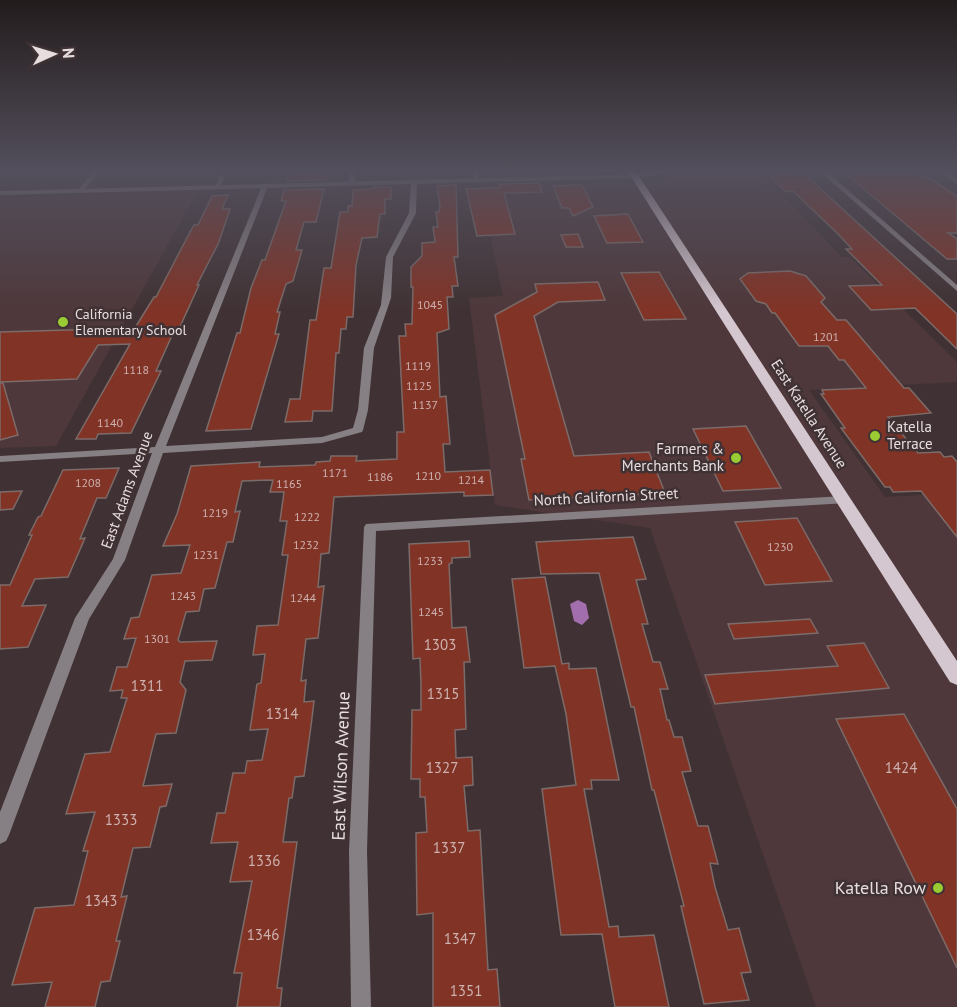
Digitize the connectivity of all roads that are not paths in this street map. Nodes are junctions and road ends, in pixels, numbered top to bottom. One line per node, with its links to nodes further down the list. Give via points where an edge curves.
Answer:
1 (253, 217): 6 (street, East Adams Avenue)
2 (412, 217): 6 (street, via 392,250 385,304 368,350 364,413 358,430 322,440)
3 (661, 217): 8 (main road, East Katella Avenue)
4 (875, 217): 5 (street)
5 (957, 289)
6 (158, 452): 7 (street); 11 (street, East Adams Avenue, via 119,560 82,618)
7 (0, 459)
8 (844, 500): 9 (street, North California Street); 10 (main road, East Katella Avenue)
9 (370, 527): 12 (street, East Wilson Avenue, via 358,851)
10 (957, 677)
11 (0, 835)
12 (362, 1007)

